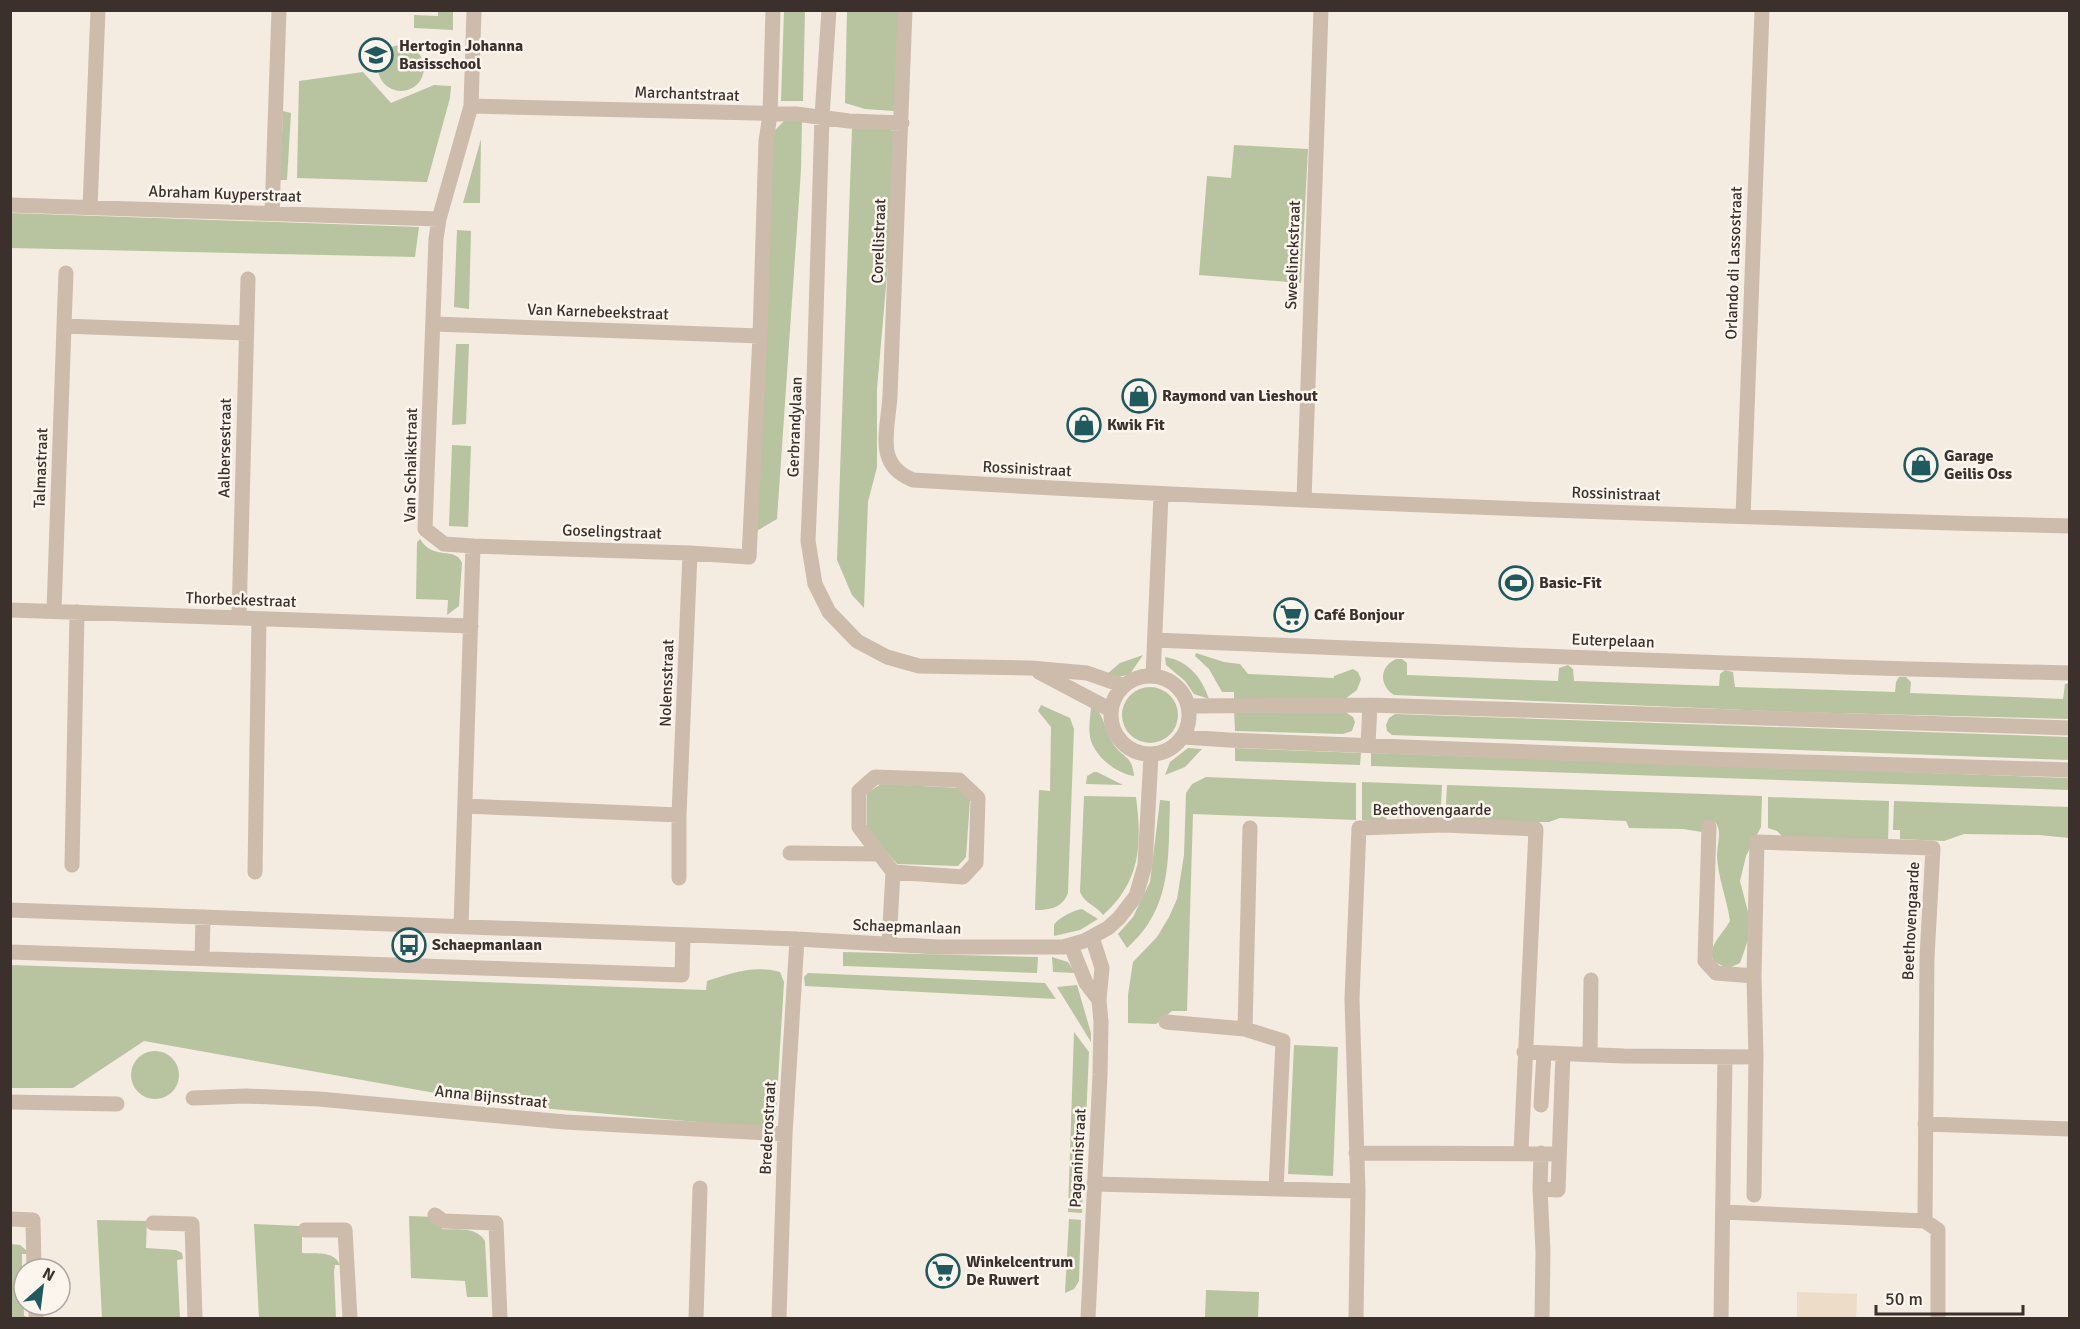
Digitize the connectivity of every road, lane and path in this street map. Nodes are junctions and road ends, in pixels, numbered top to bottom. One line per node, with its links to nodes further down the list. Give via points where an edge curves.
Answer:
1 (98, 10): 14 (street)
2 (279, 10): 15 (street)
3 (474, 10): 9 (street, Van Schaikstraat)
4 (773, 10): 10 (street)
5 (905, 10): 12 (street, Corellistraat)
6 (1321, 10): 25 (street, Sweelinckstraat)
7 (1762, 10): 26 (street, Orlando di Lassostraat)
8 (827, 13): 11 (street, Gerbrandylaan)
9 (471, 106): 10 (street, Marchantstraat); 16 (street, Van Schaikstraat)
10 (770, 115): 11 (street, Marchantstraat); 22 (street)
11 (822, 116): 12 (street, Marchantstraat); 37 (street, Gerbrandylaan, via 808,541 815,584 829,612 857,640 887,657 918,666)
12 (902, 123): 23 (street, Corellistraat, via 886,450)
13 (10, 206): 14 (street, Abraham Kuyperstraat)
14 (90, 208): 15 (street, Abraham Kuyperstraat)
15 (272, 214): 16 (street, Abraham Kuyperstraat)
16 (439, 219): 19 (street, Van Schaikstraat)
17 (66, 273): 20 (street, Talmastraat)
18 (248, 279): 21 (street, Aalbersestraat)
19 (434, 324): 22 (street, Van Karnebeekstraat); 28 (street, Van Schaikstraat, via 425,529 444,544)
20 (64, 326): 21 (street); 31 (street, Talmastraat)
21 (246, 333): 33 (street, Aalbersestraat)
22 (760, 336): 29 (street, Goselingstraat, via 749,556)
23 (894, 470): 24 (street, Rossinistraat, via 913,480)
24 (1161, 495): 25 (street, Rossinistraat); 36 (street)
25 (1304, 500): 26 (street, Rossinistraat)
26 (1743, 517): 27 (street, Rossinistraat)
27 (2070, 526)
28 (473, 546): 29 (street, Goselingstraat); 35 (street)
29 (690, 553): 50 (street, Nolensstraat)
30 (10, 610): 31 (street, Thorbeckestraat)
31 (54, 611): 32 (street, Thorbeckestraat)
32 (77, 612): 33 (street, Thorbeckestraat); 55 (street)
33 (239, 618): 34 (street, Thorbeckestraat)
34 (259, 618): 35 (street, Thorbeckestraat); 56 (street)
35 (471, 626): 49 (street)
36 (1155, 640): 38 (street, Euterpelaan); 39 (street)
37 (1031, 668): 40 (street, Gerbrandylaan, via 1087,673); 43 (street, Gerbrandylaan)
38 (2070, 673)
39 (1153, 676): 40 (street); 42 (street, via 1175,685)
40 (1124, 686): 43 (street)
41 (1370, 705): 42 (street); 44 (street); 46 (street)
42 (1188, 706): 45 (street, via 1188,727)
43 (1111, 710): 47 (street, via 1114,732 1121,741)
44 (2070, 728)
45 (1183, 736): 46 (street); 47 (street, via 1170,750)
46 (1368, 745): 48 (street)
47 (1151, 755): 63 (street, via 1146,865 1136,896 1119,918)
48 (2070, 770)
49 (465, 806): 50 (street); 61 (street)
50 (679, 815): 58 (street, Nolensstraat)
51 (1709, 827): 69 (street, via 1705,961 1716,974)
52 (1250, 828): 73 (street)
53 (790, 853): 54 (street)
54 (878, 854): 57 (street); 57 (street, via 859,827 860,791 875,777 959,780 978,798 975,863 963,877)
55 (72, 865)
56 (255, 872)
57 (893, 872): 65 (street)
58 (679, 878)
59 (10, 910): 60 (street, Schaepmanlaan)
60 (203, 917): 61 (street, Schaepmanlaan); 68 (street)
61 (461, 927): 62 (street, Schaepmanlaan)
62 (683, 935): 64 (street, Schaepmanlaan); 68 (street, via 682,975)
63 (1092, 938): 66 (street, Schaepmanlaan); 71 (street, Paganinistraat, via 1102,968)
64 (797, 939): 65 (street, Schaepmanlaan); 86 (street, Brederostraat)
65 (889, 944): 66 (street, Schaepmanlaan, via 1048,949)
66 (1071, 946): 71 (street, Paganinistraat, via 1086,983)
67 (10, 952): 68 (street)
68 (202, 958)
69 (1754, 975): 78 (street, Beethovengaarde); 84 (street, Beethovengaarde, via 1757,842 1933,848)
70 (1591, 980): 77 (street)
71 (1099, 1000): 91 (street, Paganinistraat, via 1100,1075)
72 (1166, 1022): 73 (street)
73 (1245, 1029): 93 (street, via 1283,1041)
74 (1524, 1052): 75 (street); 87 (street, Beethovengaarde); 88 (street, Beethovengaarde, via 1536,829 1443,825 1359,828 1352,999)
75 (1544, 1053): 76 (street); 83 (street)
76 (1563, 1054): 77 (street); 90 (street)
77 (1590, 1054): 79 (street)
78 (1756, 1057): 79 (street); 96 (street, Beethovengaarde)
79 (1725, 1058): 97 (street)
80 (193, 1098): 86 (street, Anna Bijnsstraat, via 319,1099 565,1122)
81 (10, 1102): 82 (street)
82 (117, 1104)
83 (1541, 1104)
84 (1925, 1124): 85 (street); 100 (street, Beethovengaarde)
85 (2070, 1129)
86 (785, 1134): 108 (street, Brederostraat)
87 (1521, 1152): 88 (street); 89 (street)
88 (1356, 1153): 95 (street, Beethovengaarde)
89 (1541, 1153): 90 (street); 94 (street)
90 (1559, 1154): 94 (street, via 1558,1190)
91 (1094, 1184): 93 (street); 109 (street, Paganinistraat)
92 (700, 1188): 107 (street)
93 (1276, 1189): 95 (street)
94 (1540, 1189): 111 (street)
95 (1358, 1191): 110 (street, Beethovengaarde)
96 (1754, 1195)
97 (1723, 1212): 100 (street); 112 (street)
98 (435, 1215): 106 (street, via 443,1221 496,1223)
99 (10, 1219): 103 (street, via 33,1220)
100 (1925, 1221): 113 (street, Beethovengaarde, via 1938,1230)
101 (153, 1223): 104 (street, via 192,1224)
102 (305, 1230): 105 (street, via 345,1230)
103 (34, 1257)
104 (195, 1318)
105 (350, 1318)
106 (500, 1318)
107 (696, 1318)
108 (779, 1318)
109 (1088, 1318)
110 (1356, 1318)
111 (1542, 1318)
112 (1721, 1318)
113 (1938, 1318)

